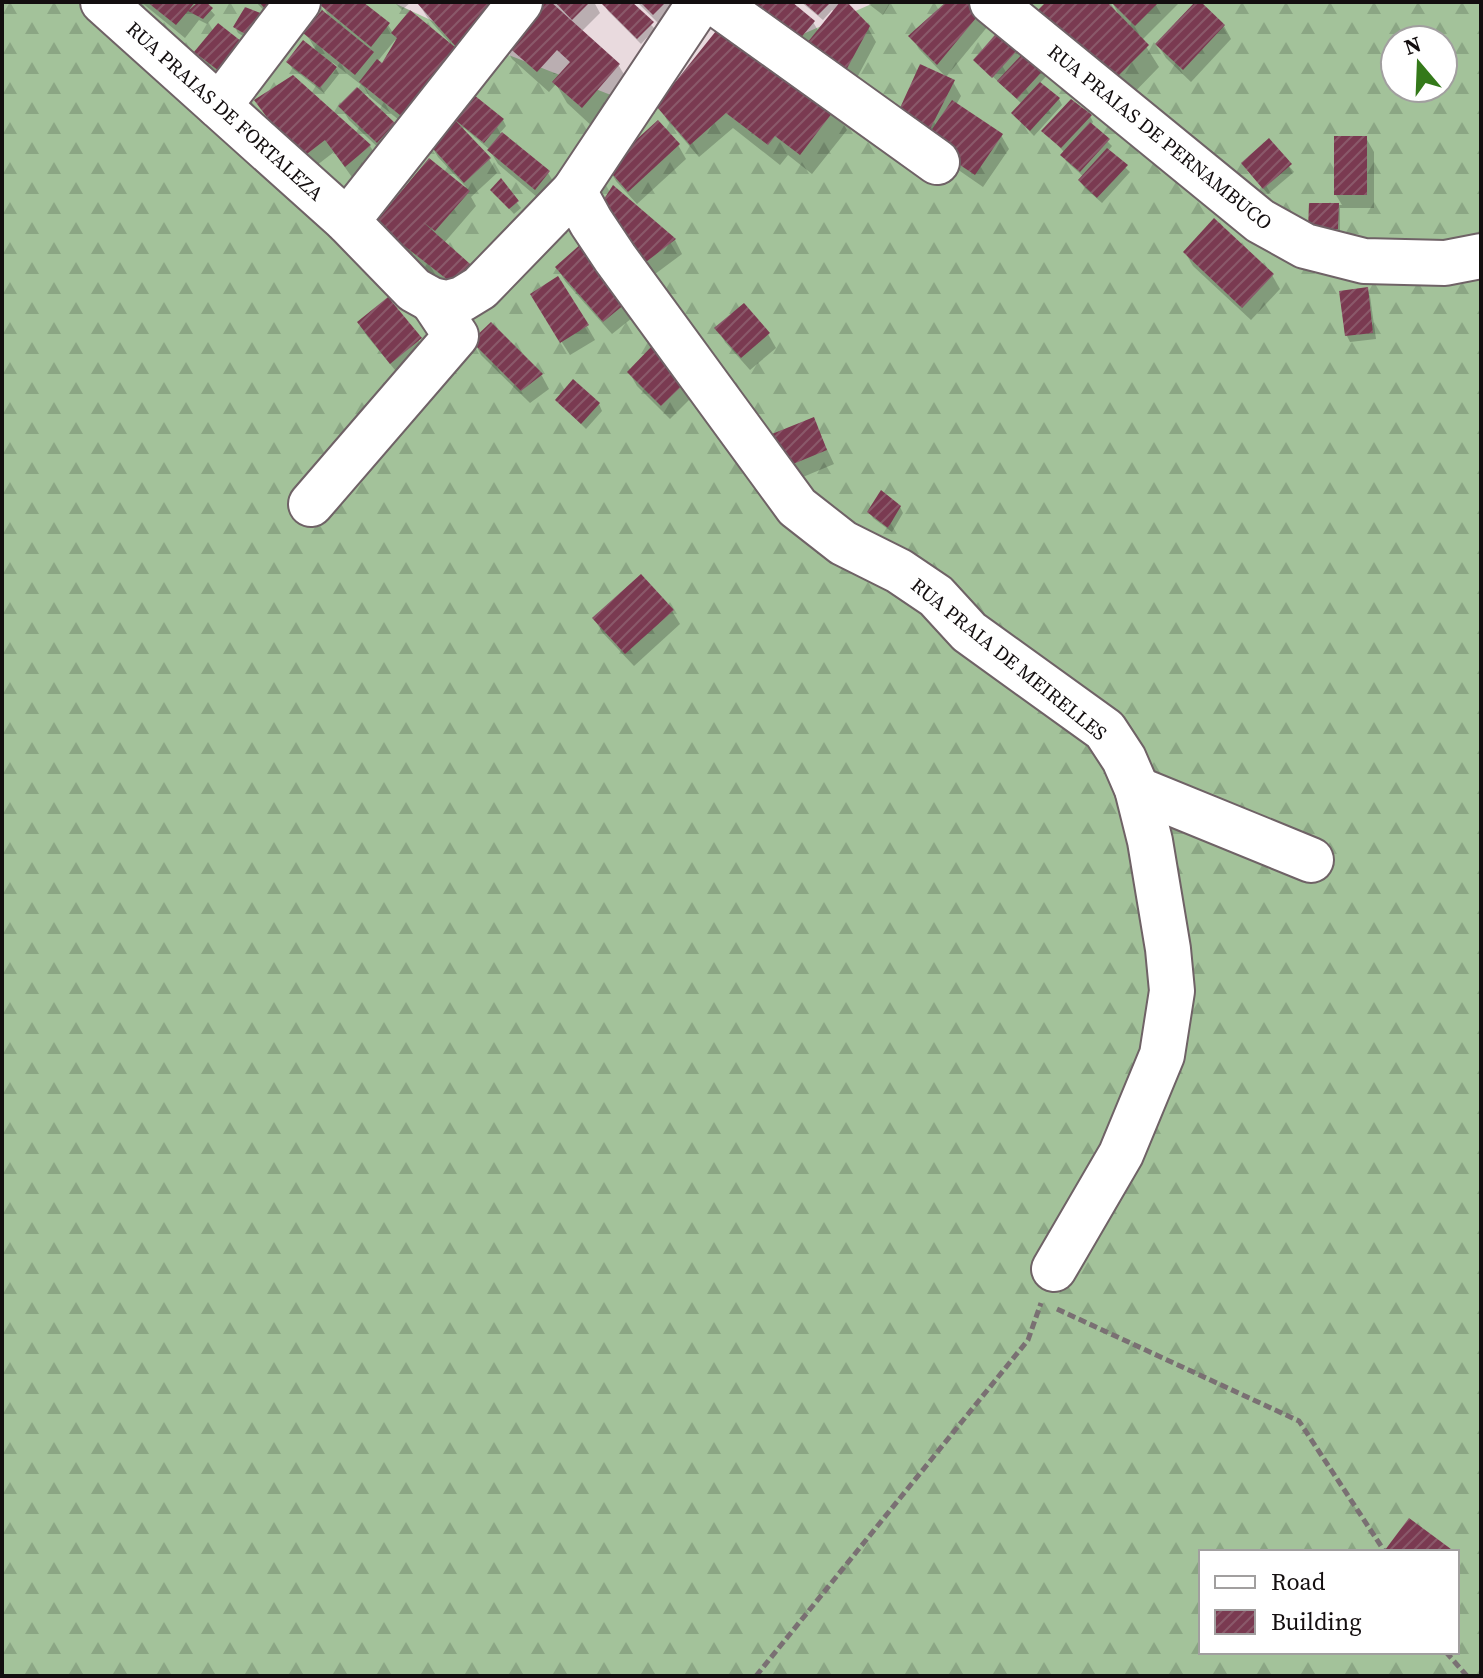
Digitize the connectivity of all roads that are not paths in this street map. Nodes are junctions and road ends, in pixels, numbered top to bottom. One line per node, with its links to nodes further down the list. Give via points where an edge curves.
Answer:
1 (298, 2): 7 (street)
2 (520, 2): 10 (street)
3 (700, 2): 9 (street)
4 (714, 2): 8 (street)
5 (992, 2): 11 (street, RUA PRAIAS DE PERNAMBUCO, via 1260,221 1305,246 1364,261 1445,263)
6 (106, 3): 7 (street, RUA PRAIAS DE FORTALEZA)
7 (219, 106): 10 (street, RUA PRAIAS DE FORTALEZA)
8 (937, 162)
9 (574, 191): 12 (street, via 480,288 447,303); 14 (street, RUA PRAIA DE MEIRELLES, via 615,258 797,507 843,543 936,596 969,632 1105,730)
10 (347, 221): 12 (street, RUA PRAIAS DE FORTALEZA, via 414,290)
11 (1481, 256)
12 (432, 300): 13 (street, RUA PRAIAS DE FORTALEZA, via 456,336)
13 (311, 504)
14 (1137, 789): 15 (street); 16 (street, RUA PRAIA DE MEIRELLES, via 1172,991 1162,1055)
15 (1311, 860)
16 (1055, 1289)

